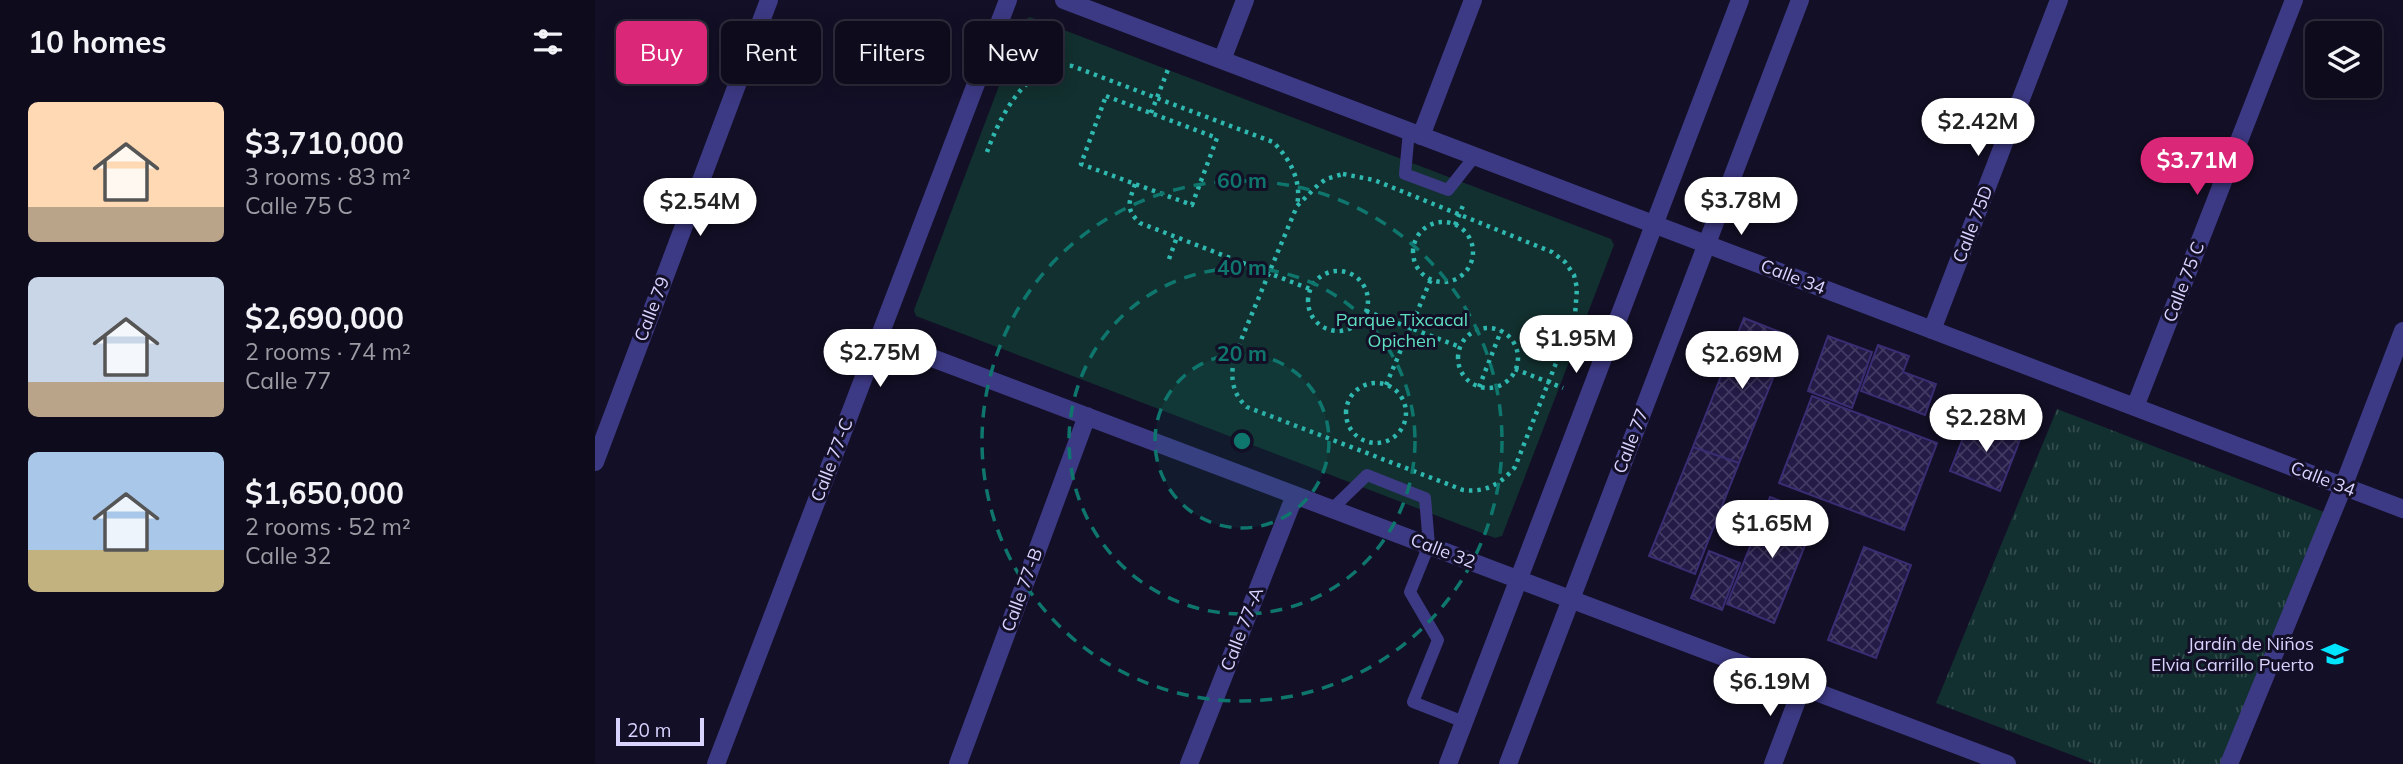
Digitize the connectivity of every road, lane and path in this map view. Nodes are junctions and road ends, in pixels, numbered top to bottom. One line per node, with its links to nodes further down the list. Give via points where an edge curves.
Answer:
1 (769, 0): 40 (street, Calle 79)
2 (1008, 0): 31 (street, Calle 77-C)
3 (1065, 0): 10 (street, Calle 34)
4 (1245, 0): 10 (street)
5 (1473, 0): 14 (street)
6 (1740, 0): 19 (street)
7 (1800, 0): 21 (street, Calle 77)
8 (2059, 0): 28 (street, Calle 75D)
9 (2294, 0): 38 (street, Calle 75 C)
10 (1222, 60): 14 (street, Calle 34)
11 (1169, 67): 12 (path)
12 (1157, 98): 13 (path); 15 (path, via 1058,65 1019,92 1001,118); 18 (path, via 1273,142 1297,181)
13 (1151, 113): 17 (path, via 1106,96 1081,164); 17 (path, via 1217,138 1192,205)
14 (1415, 133): 16 (street, Calle 34); 16 (lane, via 1405,174 1448,190)
15 (987, 152)
16 (1475, 156): 19 (street, Calle 34)
17 (1135, 184): 20 (path, via 1130,198 1132,215 1140,223)
18 (1297, 206): 23 (path); 34 (path, via 1326,179 1355,174 1552,252 1574,275 1577,303)
19 (1654, 224): 21 (street, Calle 34); 46 (street)
20 (1177, 237): 22 (path); 23 (path)
21 (1706, 244): 28 (street, Calle 34); 47 (street, Calle 77)
22 (1168, 259)
23 (1269, 273): 25 (path); 34 (path, via 1233,363 1235,396 1247,407 1473,492 1496,484 1515,467)
24 (1431, 279): 24 (path, via 1444,282 1462,276 1472,259 1465,231 1447,222 1428,226 1415,241 1414,261); 27 (path)
25 (1310, 289): 26 (path, via 1323,275 1351,274 1365,288); 26 (path, via 1309,309 1329,330 1348,329)
26 (1366, 311): 27 (path)
27 (1411, 328): 32 (path); 35 (path)
28 (1932, 330): 38 (street, Calle 34)
29 (1501, 331): 32 (path, via 1473,332); 33 (path, via 1515,346); 36 (path)
30 (2403, 331): 41 (street)
31 (879, 338): 39 (street, Calle 32); 50 (street, Calle 77-C)
32 (1460, 347): 36 (path, via 1459,367)
33 (1515, 369): 34 (path); 36 (path, via 1498,386)
34 (1549, 382): 37 (path)
35 (1386, 385): 35 (path, via 1361,387 1348,402 1347,421 1358,437 1367,441 1386,441 1401,429 1405,419 1403,400)
36 (1479, 387)
37 (1563, 388)
38 (2135, 407): 41 (street, Calle 34)
39 (1087, 416): 42 (street, Calle 32); 51 (street, Calle 77-B)
40 (595, 462)
41 (2343, 486): 44 (street, Calle 34); 57 (street)
42 (1295, 495): 43 (street, Calle 32); 52 (street, Calle 77-A)
43 (1332, 509): 45 (street, Calle 32); 45 (lane, via 1367,475 1425,498)
44 (2403, 509)
45 (1429, 545): 46 (street, Calle 32); 49 (lane, via 1410,592 1438,640 1413,702)
46 (1519, 579): 47 (street, Calle 32); 49 (street)
47 (1571, 599): 48 (street, Calle 32); 54 (street, Calle 77)
48 (1802, 687): 55 (street); 56 (street, Calle 32)
49 (1464, 722): 53 (street)
50 (716, 764)
51 (958, 764)
52 (1189, 764)
53 (1448, 764)
54 (1508, 764)
55 (1773, 764)
56 (2005, 764)
57 (2229, 764)

